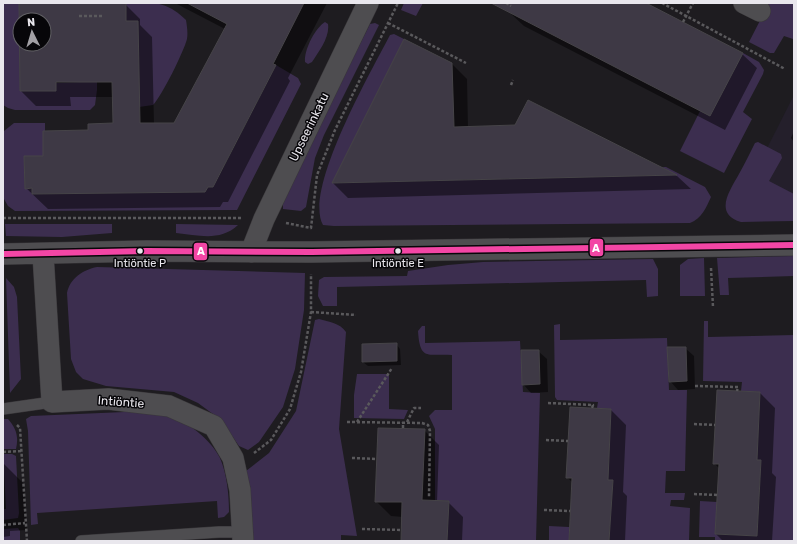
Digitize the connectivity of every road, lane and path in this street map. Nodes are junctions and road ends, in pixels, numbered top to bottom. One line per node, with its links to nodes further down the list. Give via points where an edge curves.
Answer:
1 (368, 3): 17 (street, Upseerinkatu)
2 (398, 3): 11 (path)
3 (506, 3): 6 (path)
4 (662, 3): 9 (path)
5 (693, 3): 9 (path)
6 (511, 6)
7 (79, 16): 8 (path)
8 (102, 16)
9 (686, 16): 10 (path); 13 (path)
10 (683, 22)
11 (388, 23): 12 (path); 18 (path, via 335,130 317,175)
12 (466, 63)
13 (785, 68)
14 (513, 80): 15 (path)
15 (511, 85)
16 (3, 218): 17 (path)
17 (264, 219): 18 (path); 21 (street, Upseerinkatu)
18 (311, 228): 22 (path)
19 (794, 245): 20 (street)
20 (710, 246): 22 (street); 25 (path)
21 (251, 252): 22 (street); 24 (street)
22 (312, 252): 26 (path)
23 (3, 254): 24 (street)
24 (43, 254): 31 (street)
25 (713, 307)
26 (311, 312): 27 (path); 47 (path, via 301,372 290,409 271,440 248,458)
27 (356, 315)
28 (392, 368): 37 (path)
29 (695, 386): 30 (path, via 738,388)
30 (737, 391)
31 (52, 402): 35 (lane); 47 (street, Intiöntie, via 108,399 169,406 214,426)
32 (548, 403): 34 (path, via 593,405)
33 (421, 408): 38 (path, via 414,408)
34 (592, 408)
35 (3, 409)
36 (348, 422): 37 (path)
37 (357, 422): 38 (path)
38 (405, 422): 42 (path); 52 (path, via 422,423 428,425 430,430)
39 (16, 424): 45 (path, via 20,428)
40 (694, 424): 41 (path)
41 (715, 425)
42 (403, 428)
43 (546, 440): 44 (path)
44 (568, 441)
45 (22, 451): 46 (path); 55 (path)
46 (3, 452)
47 (233, 458): 59 (street, Intiöntie, via 240,490)
48 (352, 458): 49 (path)
49 (377, 458)
50 (694, 494): 51 (path)
51 (717, 495)
52 (429, 497)
53 (544, 510): 54 (path)
54 (570, 511)
55 (25, 523): 56 (path); 60 (path)
56 (3, 525)
57 (362, 529): 58 (path)
58 (402, 530)
59 (243, 536): 61 (lane, via 219,532)
60 (27, 541)
61 (81, 541)

